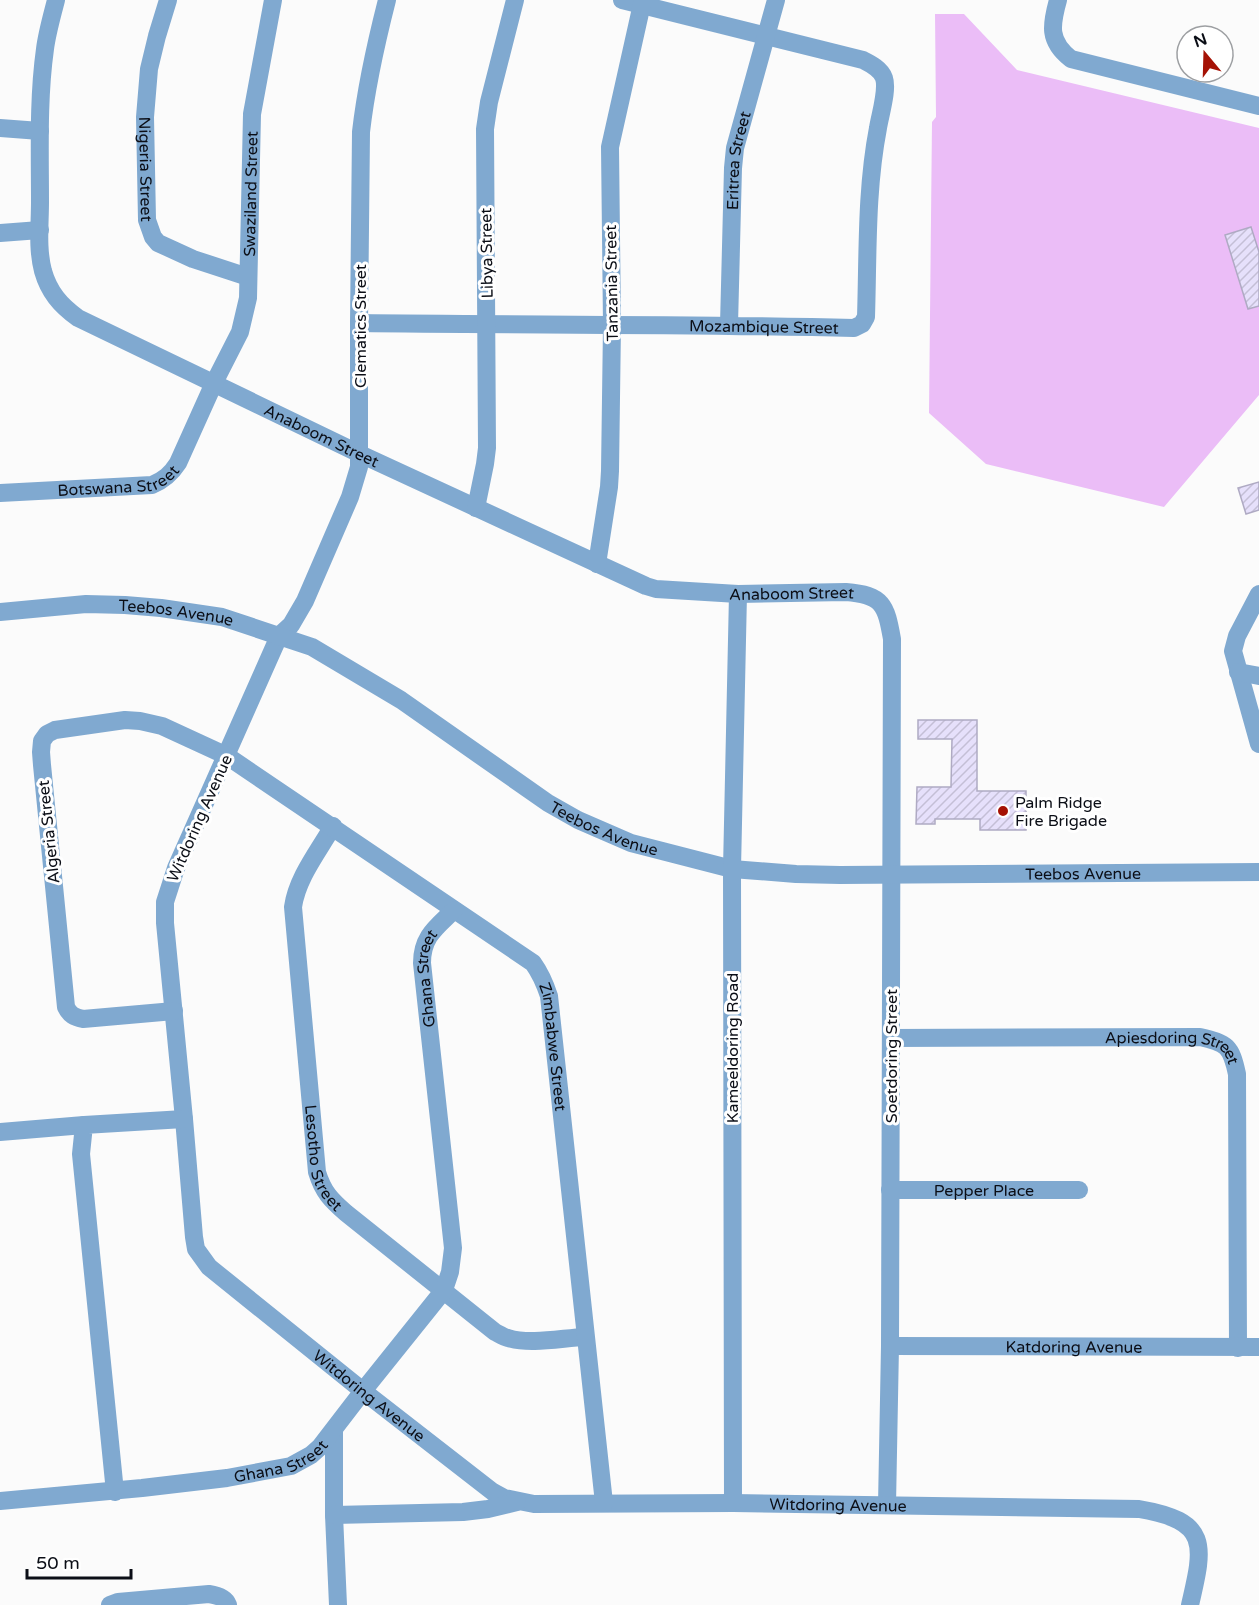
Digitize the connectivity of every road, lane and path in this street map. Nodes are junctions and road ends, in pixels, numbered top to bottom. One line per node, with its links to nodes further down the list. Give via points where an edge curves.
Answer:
1 (56, 0): 13 (street, Anaboom Street, via 45,49)
2 (168, 0): 16 (street, Nigeria Street, via 149,69 145,117 147,220 158,243)
3 (273, 0): 16 (street, Swaziland Street, via 252,114)
4 (387, 0): 17 (street, Clematics Street, via 361,132)
5 (515, 0): 18 (street, Libya Street, via 485,129)
6 (622, 0): 9 (street)
7 (776, 0): 10 (street, Eritrea Street)
8 (1058, 0): 11 (street, via 1053,37 1060,51 1071,59)
9 (642, 4): 10 (street); 19 (street, Tanzania Street, via 610,147)
10 (766, 35): 20 (street, Eritrea Street, via 735,148); 20 (street, Mozambique Street, via 863,60 884,78 870,199 866,317 854,328)
11 (1259, 106)
12 (0, 128): 13 (street)
13 (40, 131): 14 (street, Anaboom Street)
14 (40, 231): 15 (street); 21 (street, Anaboom Street, via 44,273 63,308)
15 (0, 233)
16 (248, 277): 21 (street, Swaziland Street, via 248,298 240,332)
17 (359, 323): 18 (street, Mozambique Street); 22 (street, Clematics Street)
18 (487, 325): 19 (street, Mozambique Street); 24 (street, Libya Street, via 487,448)
19 (612, 325): 20 (street, Mozambique Street); 25 (street, Tanzania Street, via 609,487)
20 (729, 325)
21 (214, 383): 22 (street, Anaboom Street); 23 (street, Botswana Street, via 178,463 163,480 152,485)
22 (360, 454): 24 (street, Anaboom Street); 30 (street, Clematics Street, via 350,497 305,601 291,625)
23 (0, 493)
24 (477, 508): 25 (street, Anaboom Street)
25 (597, 564): 26 (street, Anaboom Street, via 656,589)
26 (738, 594): 28 (street, Anaboom Street, via 859,593 873,597); 36 (street, Kameeldoring Road)
27 (1259, 594): 31 (street, via 1234,644)
28 (885, 609): 38 (street, Soetdoring Street, via 892,639)
29 (0, 612): 30 (street, Teebos Avenue, via 86,604 161,608 222,617)
30 (279, 636): 34 (street, Witdoring Avenue); 36 (street, Teebos Avenue, via 312,647 401,700 578,820 631,843)
31 (1238, 672): 32 (street); 33 (street)
32 (1259, 676)
33 (1259, 744)
34 (227, 756): 35 (street, Zimbabwe Street); 40 (street, Witdoring Avenue, via 176,868 165,902); 40 (street, Algeria Street, via 162,726 141,721 68,728 47,734 42,741 66,1007 74,1017 83,1019)
35 (333, 826): 39 (street, Zimbabwe Street); 47 (street, Lesotho Street, via 299,884 293,907 317,1172 331,1199)
36 (732, 869): 38 (street, Teebos Avenue); 58 (street, Kameeldoring Road)
37 (1259, 872): 38 (street, Teebos Avenue)
38 (891, 875): 41 (street, Soetdoring Street)
39 (454, 910): 47 (street, Ghana Street, via 431,934 422,952 453,1248); 48 (street, Zimbabwe Street, via 533,963 545,982)
40 (174, 1011): 42 (street, Witdoring Avenue)
41 (891, 1038): 45 (street, Soetdoring Street); 51 (street, Apiesdoring Street, via 1200,1037 1226,1045 1237,1074)
42 (184, 1119): 43 (street); 52 (street, Witdoring Avenue, via 194,1237 201,1258)
43 (84, 1125): 44 (street); 54 (street, via 81,1154)
44 (0, 1132)
45 (890, 1190): 46 (street, Pepper Place); 49 (street, Soetdoring Street)
46 (1079, 1190)
47 (444, 1290): 48 (street, Lesotho Street, via 507,1338); 52 (street, Ghana Street)
48 (585, 1337): 57 (street, Zimbabwe Street)
49 (890, 1346): 51 (street, Katdoring Avenue); 59 (street, Soetdoring Street)
50 (1259, 1347): 51 (street, Katdoring Avenue)
51 (1238, 1348)
52 (363, 1391): 53 (street, Ghana Street); 56 (street, Witdoring Avenue, via 493,1492)
53 (334, 1430): 54 (street, Ghana Street, via 311,1455 291,1466); 60 (street)
54 (115, 1492): 55 (street, Ghana Street)
55 (0, 1501)
56 (517, 1502): 57 (street, Witdoring Avenue); 60 (street, via 463,1512)
57 (604, 1503): 58 (street, Witdoring Avenue)
58 (733, 1503): 59 (street, Witdoring Avenue)
59 (887, 1504): 64 (street, Witdoring Avenue, via 1139,1509 1168,1516 1193,1531 1199,1545 1199,1566)
60 (334, 1515): 63 (street)
61 (110, 1605): 62 (street, via 209,1594 219,1596)
62 (228, 1605)
63 (338, 1605)
64 (1190, 1605)

